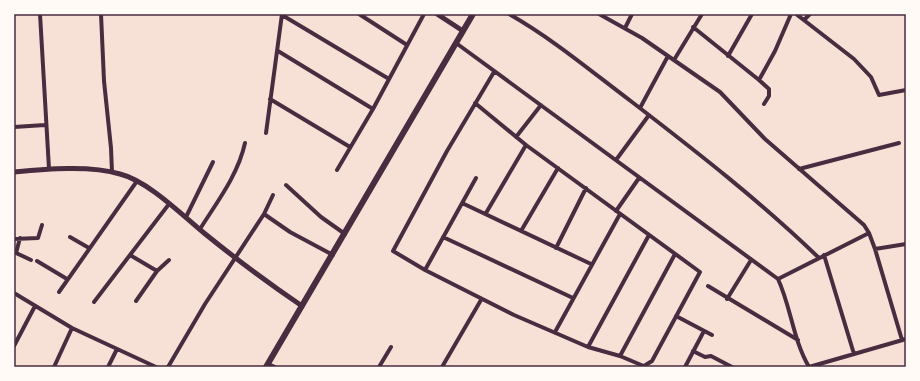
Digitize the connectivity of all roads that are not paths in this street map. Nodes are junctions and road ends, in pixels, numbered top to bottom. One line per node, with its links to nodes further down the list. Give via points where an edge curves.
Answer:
1 (40, 14): 37 (street)
2 (101, 14): 52 (street)
3 (359, 14): 21 (street)
4 (424, 14): 21 (street)
5 (437, 14): 19 (street)
6 (473, 14): 19 (main road)
7 (509, 14): 34 (street, via 534,28)
8 (632, 14): 18 (street)
9 (702, 14): 17 (street)
10 (752, 14): 24 (street)
11 (791, 14): 28 (street)
12 (796, 14): 16 (street)
13 (810, 14): 16 (street)
14 (282, 15): 22 (street); 27 (street)
15 (602, 15): 18 (street)
16 (804, 20): 29 (street, via 854,59 868,74 877,93 882,96)
17 (693, 27): 24 (street); 25 (street)
18 (625, 28): 23 (street)
19 (463, 30): 20 (main road)
20 (456, 44): 26 (street); 69 (main road)
21 (407, 45): 27 (street)
22 (278, 51): 30 (street); 35 (street)
23 (668, 56): 25 (street); 34 (street)
24 (728, 56): 28 (street)
25 (674, 60): 49 (street, via 720,92 765,139)
26 (494, 72): 31 (street); 33 (street)
27 (388, 79): 35 (street)
28 (759, 80): 32 (street, via 769,89 769,96)
29 (906, 90)
30 (270, 99): 39 (street); 44 (street)
31 (475, 103): 40 (street); 91 (street, via 393,248 394,252)
32 (764, 104)
33 (541, 105): 40 (street); 45 (street)
34 (640, 108): 36 (street)
35 (373, 109): 44 (street)
36 (649, 115): 45 (street); 85 (street, via 734,181)
37 (46, 125): 38 (street); 48 (street)
38 (14, 127)
39 (266, 133)
40 (516, 136): 43 (street)
41 (245, 143): 66 (street, via 241,160)
42 (899, 143): 49 (street)
43 (526, 145): 47 (street); 62 (street)
44 (350, 147): 50 (street)
45 (616, 160): 54 (street)
46 (213, 162): 64 (street)
47 (558, 168): 57 (street); 67 (street)
48 (49, 169): 51 (street); 52 (street)
49 (799, 169): 68 (street, via 857,218)
50 (337, 170)
51 (14, 172)
52 (112, 172): 55 (street)
53 (476, 178): 59 (street)
54 (639, 178): 61 (street); 88 (street)
55 (137, 181): 60 (street); 76 (street)
56 (286, 185): 69 (street, via 321,217)
57 (586, 188): 61 (street); 77 (street)
58 (273, 195): 63 (street)
59 (462, 203): 62 (street); 73 (street)
60 (169, 204): 64 (street); 81 (street)
61 (618, 212): 70 (street); 90 (street)
62 (486, 213): 67 (street)
63 (264, 214): 82 (street, via 290,232); 84 (street)
64 (186, 217): 66 (street)
65 (42, 225): 72 (street, via 38,238)
66 (200, 229): 84 (street)
67 (521, 231): 77 (street)
68 (869, 233): 78 (street); 83 (street)
69 (345, 234): 82 (main road)
70 (649, 235): 80 (street); 113 (street)
71 (70, 237): 76 (street)
72 (20, 238): 74 (street); 79 (street)
73 (443, 238): 91 (street); 98 (street)
74 (14, 239)
75 (906, 244): 78 (street)
76 (89, 248): 93 (street)
77 (556, 248): 90 (street)
78 (875, 249): 110 (street)
79 (15, 252): 86 (street)
80 (675, 254): 105 (street, via 700,272); 118 (street)
81 (130, 255): 92 (street); 102 (street)
82 (333, 255): 104 (main road)
83 (824, 255): 85 (street); 117 (street)
84 (236, 258): 104 (street); 123 (street)
85 (819, 258): 94 (street)
86 (31, 260)
87 (168, 260): 92 (street)
88 (751, 260): 94 (street); 99 (street)
89 (37, 261): 93 (street)
90 (592, 264): 98 (street)
91 (425, 270): 100 (street)
92 (157, 271): 101 (street)
93 (67, 279): 96 (street)
94 (778, 279): 111 (street)
95 (708, 286): 99 (street)
96 (59, 292)
97 (14, 293): 103 (street)
98 (573, 298): 108 (street)
99 (727, 299): 111 (street)
100 (481, 300): 108 (street); 126 (street)
101 (136, 301)
102 (94, 302)
103 (35, 306): 106 (street); 112 (street)
104 (302, 306): 119 (main road)
105 (676, 316): 107 (street); 127 (street, via 652,362)
106 (72, 328): 115 (street); 120 (street)
107 (704, 331): 109 (street); 116 (street)
108 (555, 332): 113 (street)
109 (712, 335)
110 (904, 339): 117 (street)
111 (798, 340): 130 (street)
112 (14, 346)
113 (588, 346): 118 (street)
114 (391, 347): 125 (street)
115 (117, 349): 121 (street); 122 (street)
116 (693, 351): 128 (street); 129 (street, via 704,357 711,356)
117 (854, 354): 130 (street)
118 (620, 356): 127 (street)
119 (267, 365): 124 (street)
120 (54, 367)
121 (108, 367)
122 (156, 367)
123 (168, 367)
124 (275, 367)
125 (379, 367)
126 (442, 367)
127 (644, 367)
128 (685, 367)
129 (732, 367)
130 (810, 367)

